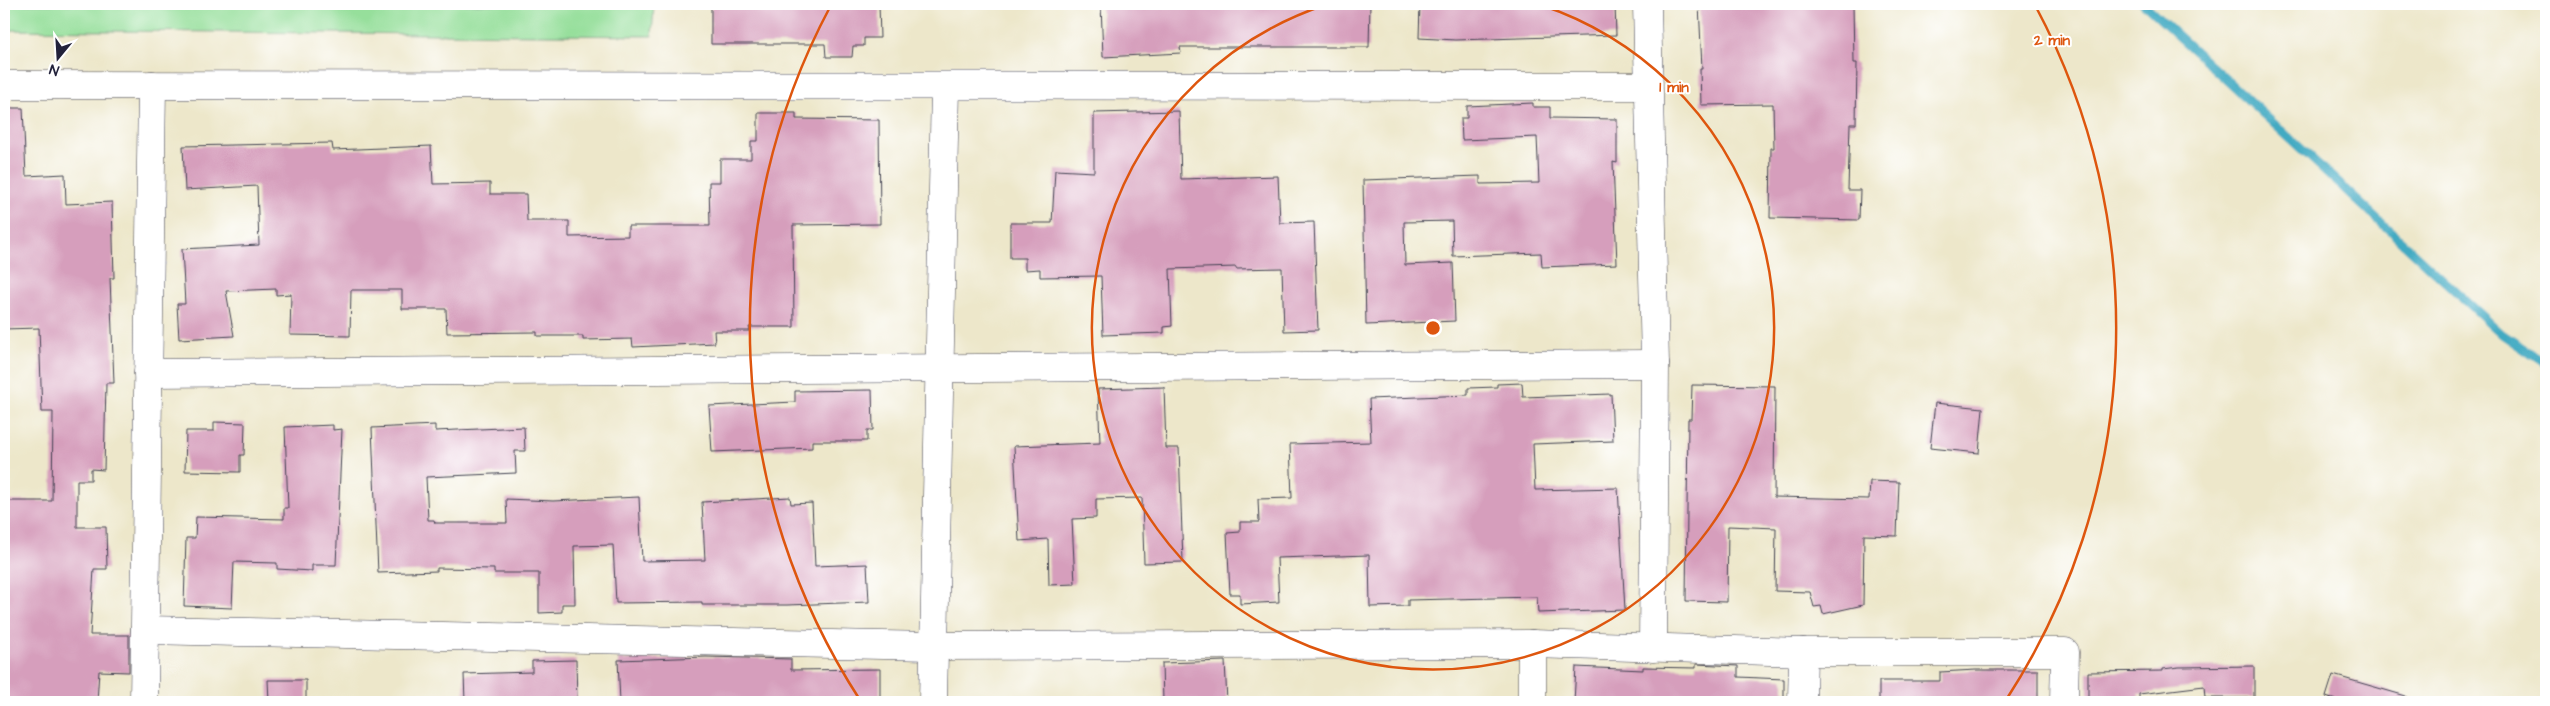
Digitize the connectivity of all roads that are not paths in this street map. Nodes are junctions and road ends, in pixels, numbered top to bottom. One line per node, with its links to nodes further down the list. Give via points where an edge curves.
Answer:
1 (1647, 4): 5 (street)
2 (4, 85): 3 (street)
3 (152, 85): 4 (street); 8 (street)
4 (944, 86): 5 (street); 7 (street)
5 (1648, 86): 6 (street)
6 (1655, 364): 7 (street); 12 (street)
7 (939, 368): 8 (street); 11 (street)
8 (148, 373): 9 (street)
9 (145, 630): 11 (street); 14 (street)
10 (1532, 644): 11 (street); 12 (street); 16 (street)
11 (933, 646): 15 (street)
12 (1653, 648): 13 (street)
13 (1803, 652): 17 (street); 18 (street, via 2065,652)
14 (144, 702)
15 (932, 702)
16 (1532, 702)
17 (1802, 702)
18 (2064, 702)

